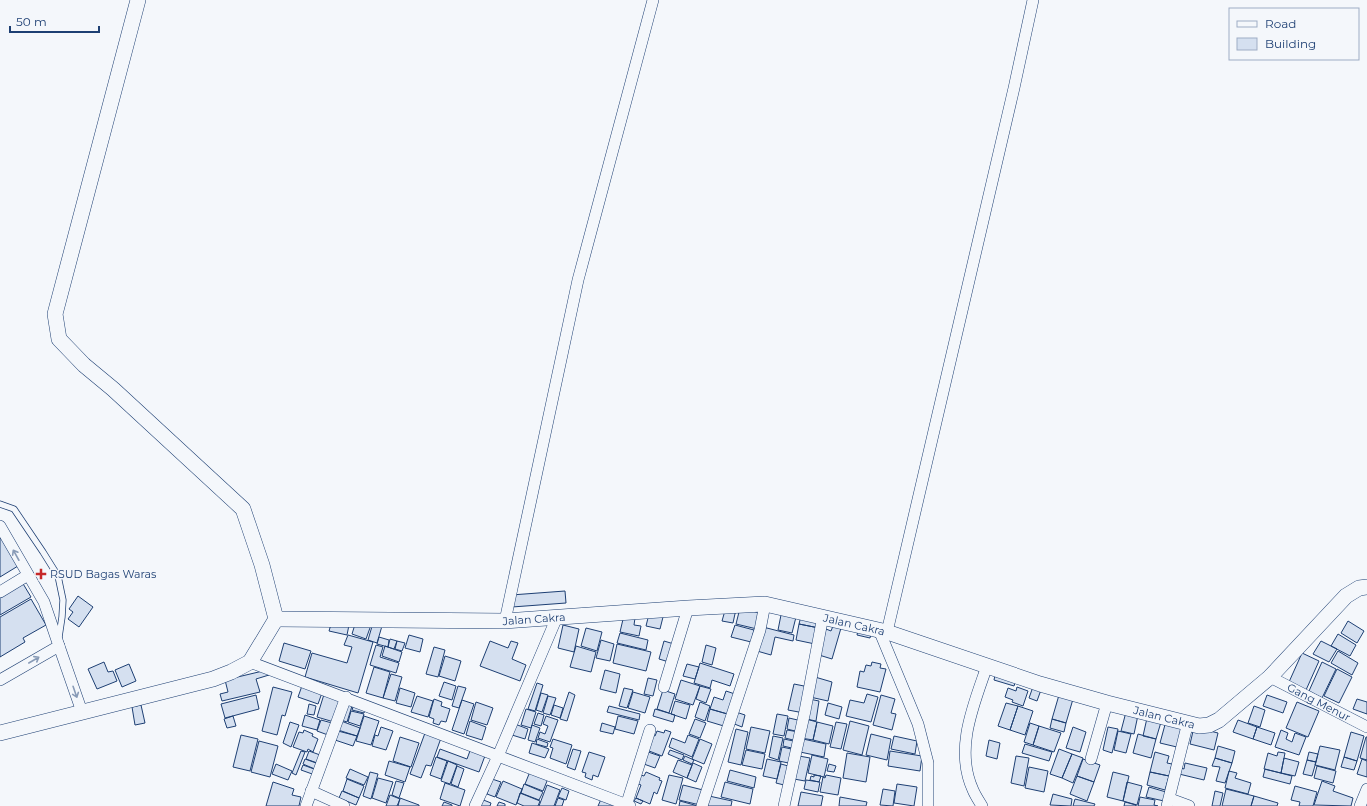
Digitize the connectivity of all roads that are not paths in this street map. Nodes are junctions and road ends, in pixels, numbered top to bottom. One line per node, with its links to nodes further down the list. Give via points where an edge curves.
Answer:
1 (138, 0): 13 (street, via 55,314 59,340 243,509)
2 (653, 0): 14 (street, via 578,280)
3 (1033, 0): 15 (street)
4 (0, 504): 16 (lane, via 14,510 58,576 63,600)
5 (0, 526): 6 (street, one-way to 5)
6 (28, 575): 8 (street); 16 (street, via 44,602)
7 (1367, 587): 19 (street, Jalan Cakra, via 1359,588 1346,596)
8 (0, 592)
9 (765, 604): 10 (street, Jalan Cakra); 11 (street, Jalan Cakra); 38 (street, via 760,630)
10 (688, 608): 12 (street, Jalan Cakra); 21 (street)
11 (823, 616): 15 (street, Jalan Cakra); 39 (street)
12 (558, 617): 14 (street, Jalan Cakra); 29 (street)
13 (276, 618): 14 (street, Jalan Cakra); 17 (street)
14 (505, 621)
15 (883, 631): 18 (street, Jalan Cakra); 40 (street, via 918,724 928,763)
16 (59, 646): 20 (street, one-way to 16); 24 (street, one-way to 24)
17 (250, 662): 22 (street); 24 (street, via 219,677)
18 (987, 666): 23 (street, Jalan Cakra); 41 (street, via 969,719 966,740 969,777 972,789)
19 (1270, 677): 25 (street, Jalan Cakra, via 1219,720 1199,726); 26 (street, Gang Menur)
20 (0, 680)
21 (664, 687)
22 (346, 697): 29 (street); 32 (street)
23 (1108, 703): 25 (street, Jalan Cakra); 30 (street)
24 (82, 712): 28 (street)
25 (1188, 722): 33 (street)
26 (1367, 727)
27 (650, 730): 37 (street)
28 (0, 733)
29 (498, 756): 36 (street); 37 (street)
30 (1090, 759)
31 (1367, 789): 43 (street)
32 (311, 791): 34 (street); 35 (street)
33 (1168, 803): 42 (street)
34 (306, 806)
35 (344, 806)
36 (475, 806)
37 (628, 806)
38 (702, 806)
39 (784, 806)
40 (928, 806)
41 (982, 806)
42 (1189, 806)
43 (1360, 806)

